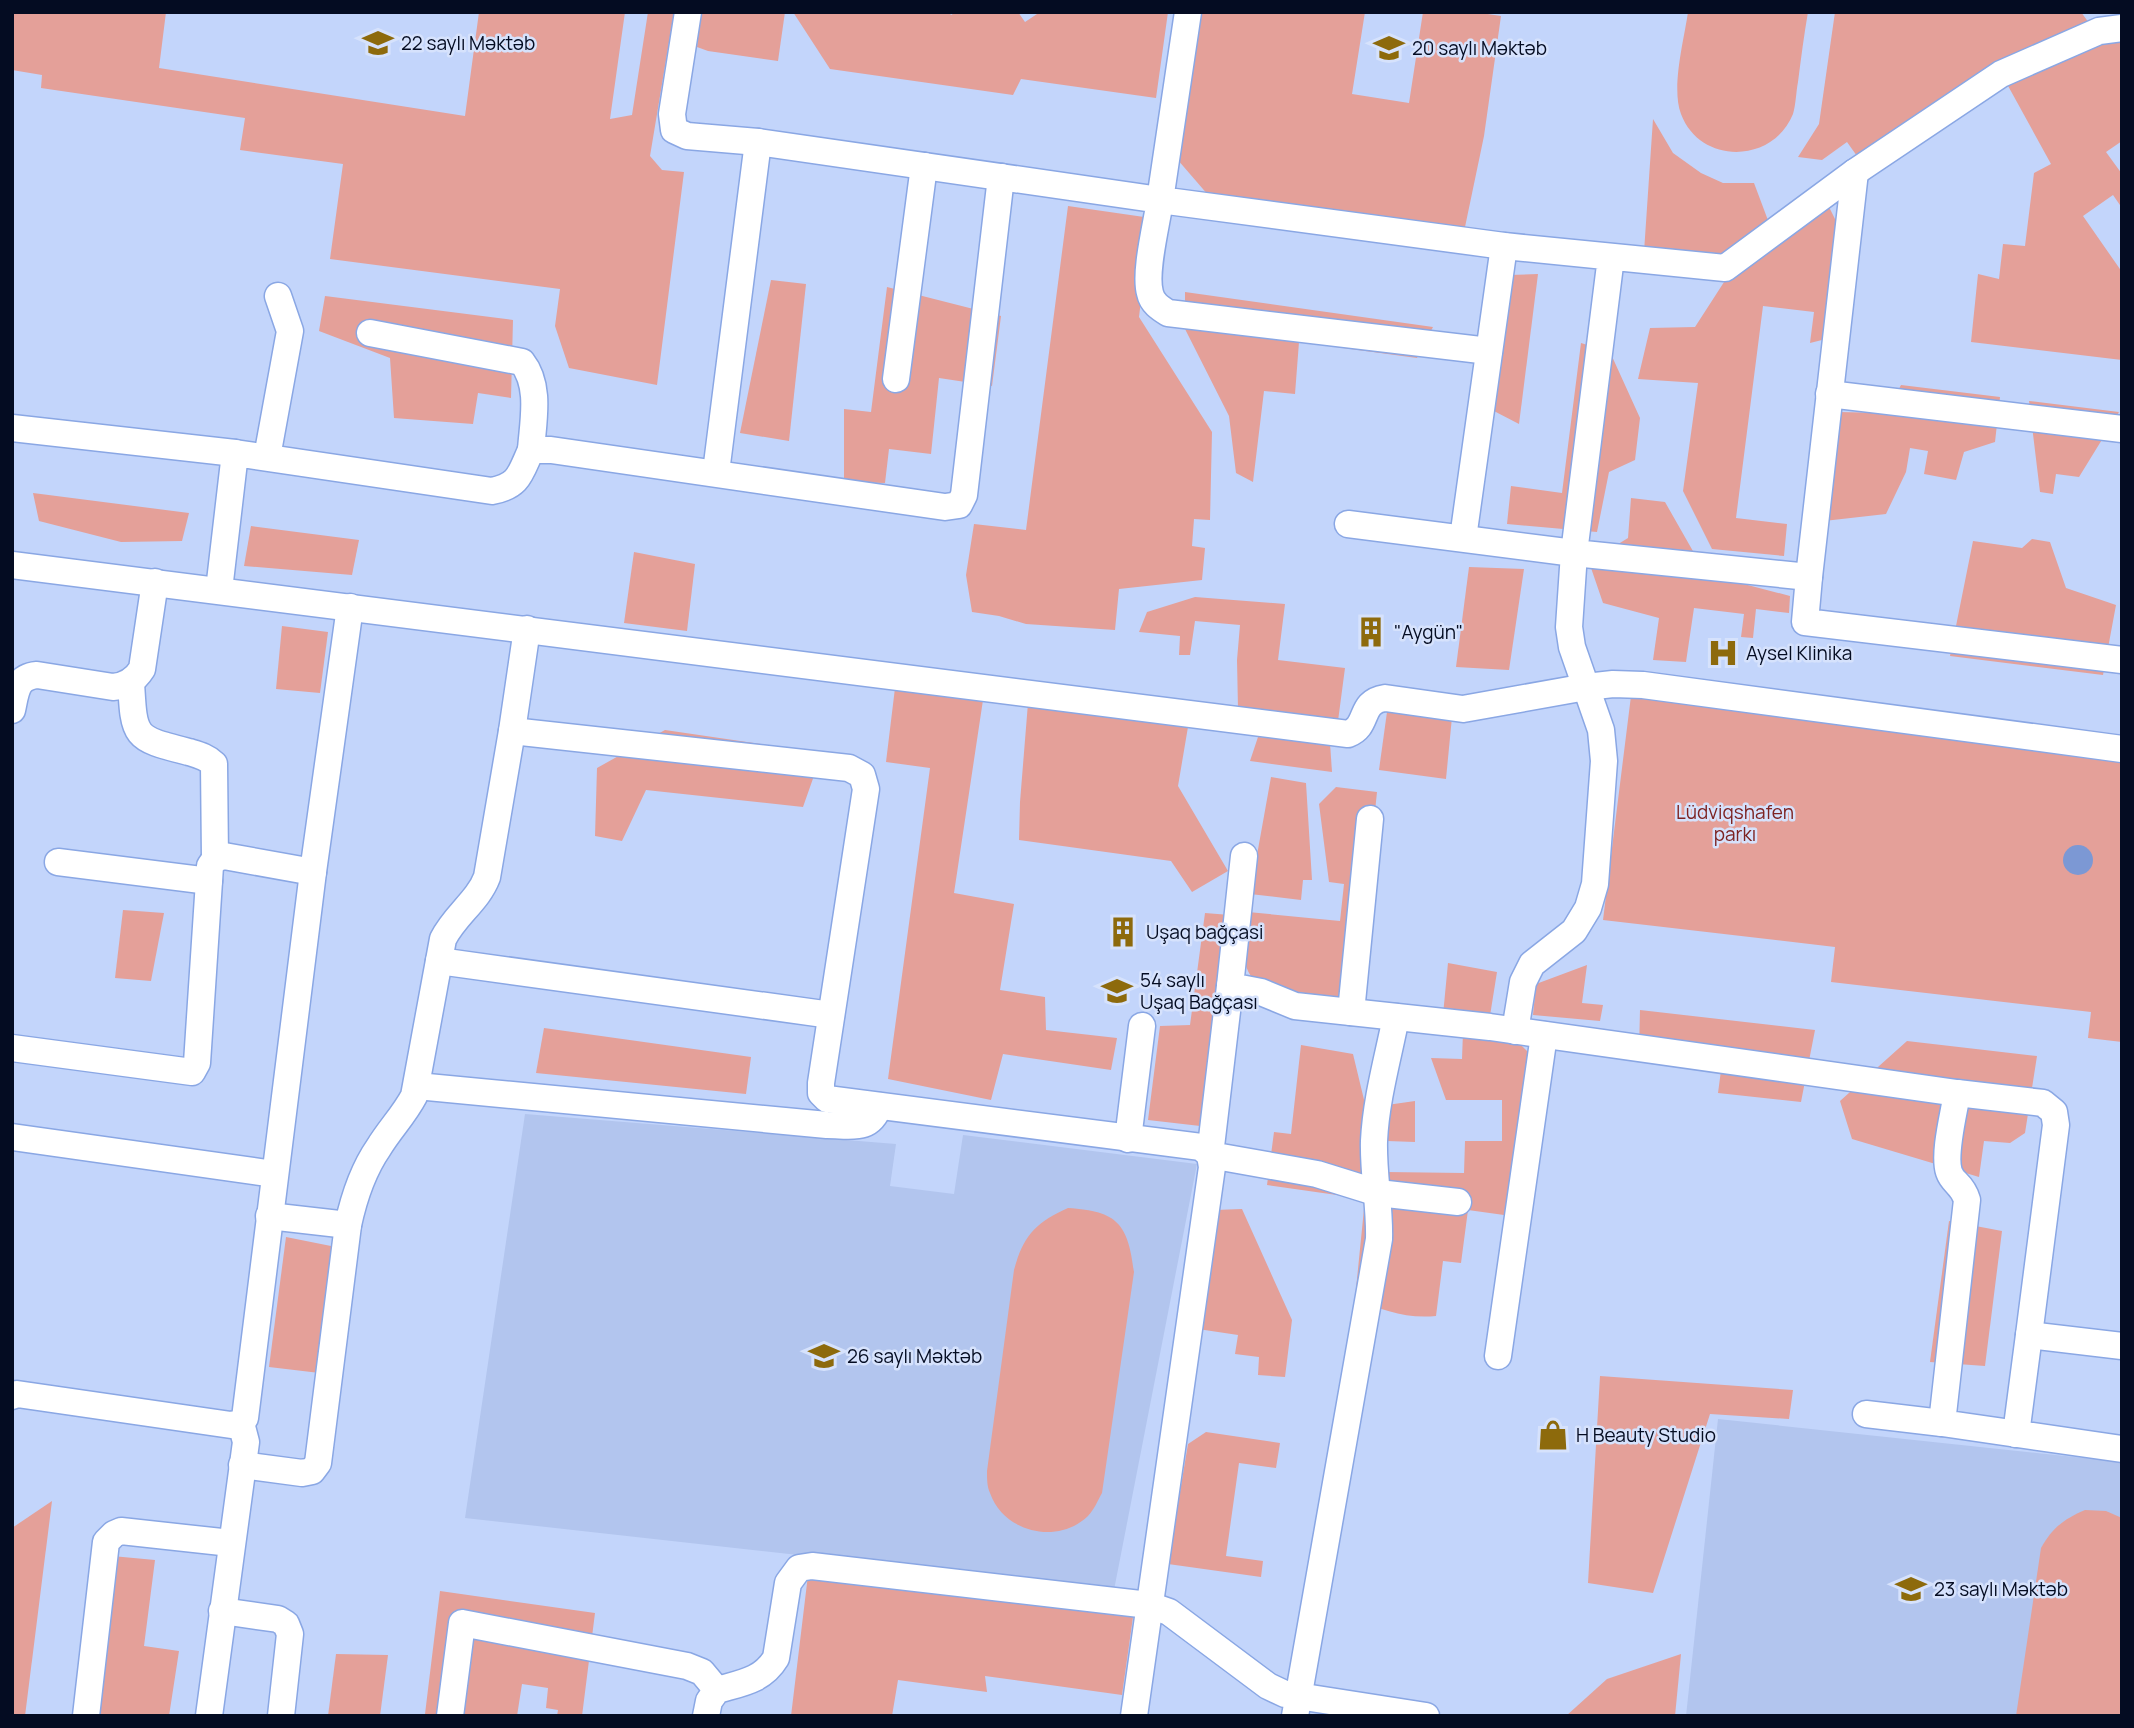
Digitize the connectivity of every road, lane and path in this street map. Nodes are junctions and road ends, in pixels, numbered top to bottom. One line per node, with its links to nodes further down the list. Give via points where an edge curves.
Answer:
1 (688, 12): 4 (street, via 674,130 687,136)
2 (1188, 12): 8 (street)
3 (2122, 28): 6 (street, via 2099,30 2001,74)
4 (758, 142): 5 (street); 21 (street)
5 (924, 166): 7 (street); 14 (street)
6 (1855, 172): 10 (street, via 1725,268); 15 (street)
7 (1001, 177): 8 (street); 21 (street, via 964,495 959,505 946,507)
8 (1160, 200): 9 (street); 13 (street, via 1148,277 1156,305 1168,313)
9 (1504, 246): 10 (street); 13 (street)
10 (1611, 257): 24 (street)
11 (278, 296): 20 (street, via 290,331)
12 (370, 333): 18 (street, via 522,362 534,385)
13 (1489, 351): 23 (street)
14 (896, 379)
15 (1829, 394): 17 (street); 26 (street)
16 (12, 428): 19 (street)
17 (2122, 429)
18 (531, 450): 20 (street, via 518,478 508,488 492,491); 21 (street)
19 (235, 453): 20 (street); 28 (street)
20 (267, 457)
21 (716, 472)
22 (1348, 524): 23 (street)
23 (1463, 538): 24 (street)
24 (1574, 553): 26 (street); 33 (street, via 1569,627)
25 (12, 565): 27 (street)
26 (1809, 577): 31 (street, via 1805,622)
27 (155, 582): 28 (street); 32 (street, via 142,669)
28 (219, 590): 29 (street)
29 (350, 607): 30 (street); 41 (street)
30 (527, 629): 33 (street, via 1348,734 1361,725 1376,699 1463,709); 35 (street)
31 (2122, 660)
32 (131, 682): 34 (street, via 113,687 27,676 16,690); 40 (street, via 133,718 142,737 209,758 214,764)
33 (1586, 687): 36 (street, via 1643,685); 48 (street, via 1601,730 1604,761 1595,884 1574,931 1527,973)
34 (12, 710)
35 (512, 731): 42 (street, via 487,877 483,888 448,928); 45 (street, via 849,768 862,775 866,789)
36 (2122, 749)
37 (1370, 819): 44 (street)
38 (1244, 856): 43 (street)
39 (58, 862): 40 (street)
40 (212, 870): 41 (street, via 223,856); 50 (street, via 197,1063 192,1072)
41 (313, 872): 57 (street)
42 (439, 961): 45 (street); 51 (street)
43 (1230, 986): 44 (street, via 1295,1006); 56 (street)
44 (1351, 1012): 46 (street)
45 (831, 1015): 53 (street, via 821,1093 827,1099)
46 (1396, 1017): 48 (street); 58 (street, via 1376,1116)
47 (1142, 1026): 55 (street)
48 (1515, 1031): 49 (street)
49 (1544, 1035): 52 (street); 64 (street)
50 (12, 1048)
51 (417, 1086): 53 (street, via 827,1125 862,1126 875,1118); 61 (street, via 406,1112 369,1162)
52 (1957, 1093): 62 (street, via 2043,1102 2054,1112); 68 (street, via 1947,1161 1950,1175 1964,1189 1967,1200)
53 (879, 1106): 55 (street)
54 (12, 1137): 57 (street)
55 (1128, 1139): 56 (street, via 1200,1147)
56 (1210, 1155): 58 (street, via 1317,1174); 73 (street, via 1212,1167)
57 (274, 1174): 60 (street)
58 (1378, 1193): 59 (street); 76 (street, via 1379,1239)
59 (1458, 1202)
60 (269, 1216): 61 (street); 67 (street, via 246,1413)
61 (348, 1225): 71 (street, via 318,1463 312,1471 302,1473)
62 (2029, 1335): 63 (street); 69 (street)
63 (2122, 1346)
64 (1498, 1356)
65 (12, 1396): 67 (street)
66 (1866, 1414): 68 (street)
67 (241, 1423): 71 (street, via 246,1442)
68 (1942, 1423): 69 (street)
69 (2016, 1434): 70 (street)
70 (2122, 1450)
71 (242, 1465): 72 (street)
72 (231, 1543): 74 (street); 77 (street, via 121,1531 106,1542)
73 (1149, 1605): 75 (street, via 799,1568 788,1583 775,1658 769,1668 756,1679); 76 (street, via 1169,1612); 82 (street)
74 (222, 1611): 78 (street); 79 (street, via 286,1624 290,1634)
75 (717, 1689): 80 (street, via 702,1672 687,1666 462,1623); 81 (street)
76 (1296, 1706): 83 (street)
77 (86, 1716)
78 (209, 1716)
79 (281, 1716)
80 (450, 1716)
81 (706, 1716)
82 (1134, 1716)
83 (1426, 1716)

